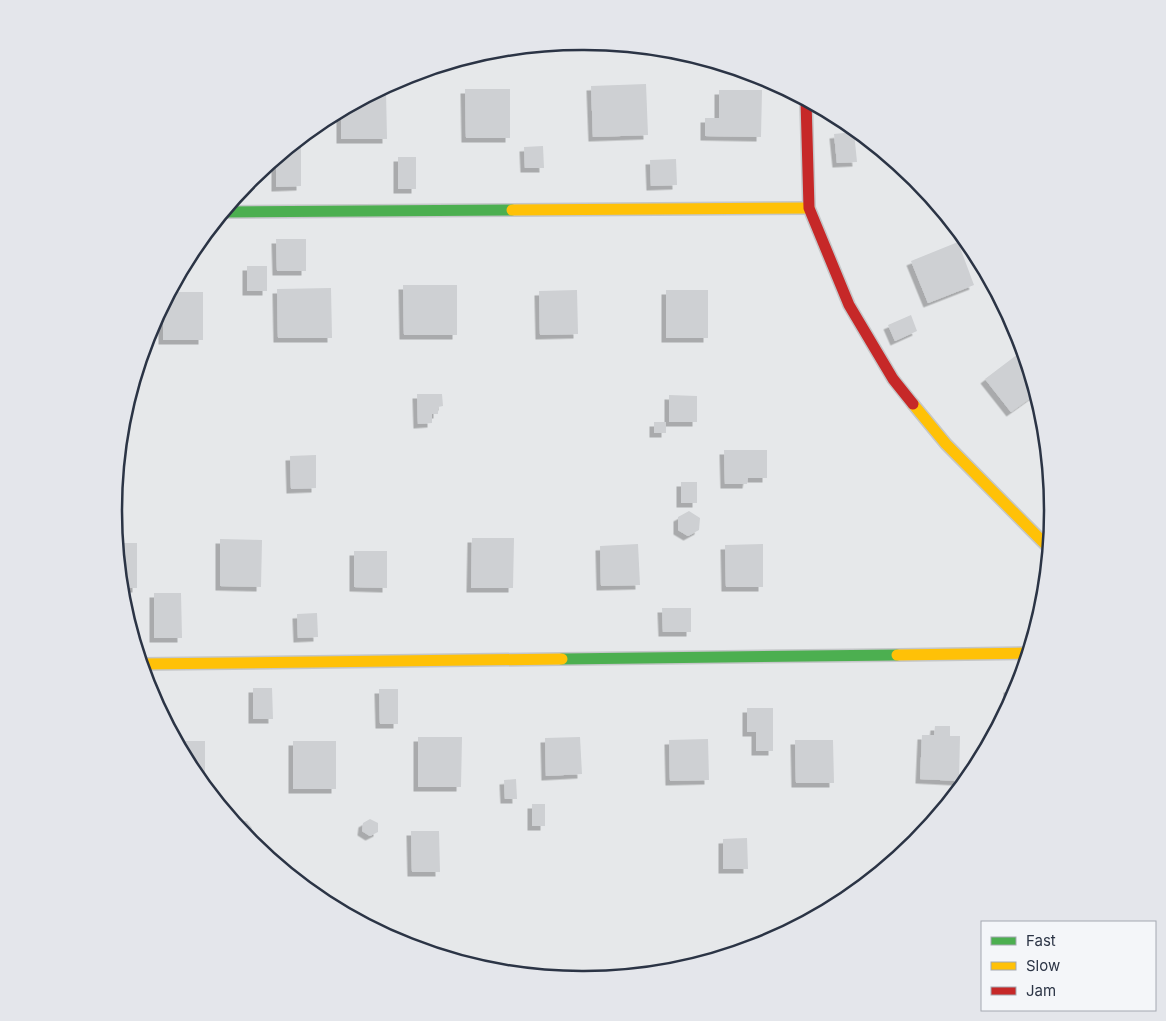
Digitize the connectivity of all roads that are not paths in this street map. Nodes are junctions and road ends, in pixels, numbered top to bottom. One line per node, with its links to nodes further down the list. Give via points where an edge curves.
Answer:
1 (806, 108): 2 (street)
2 (809, 208): 3 (street); 4 (street, via 849,305 893,379 946,444)
3 (233, 212)
4 (1043, 543)
5 (1021, 653): 6 (street)
6 (149, 664)

